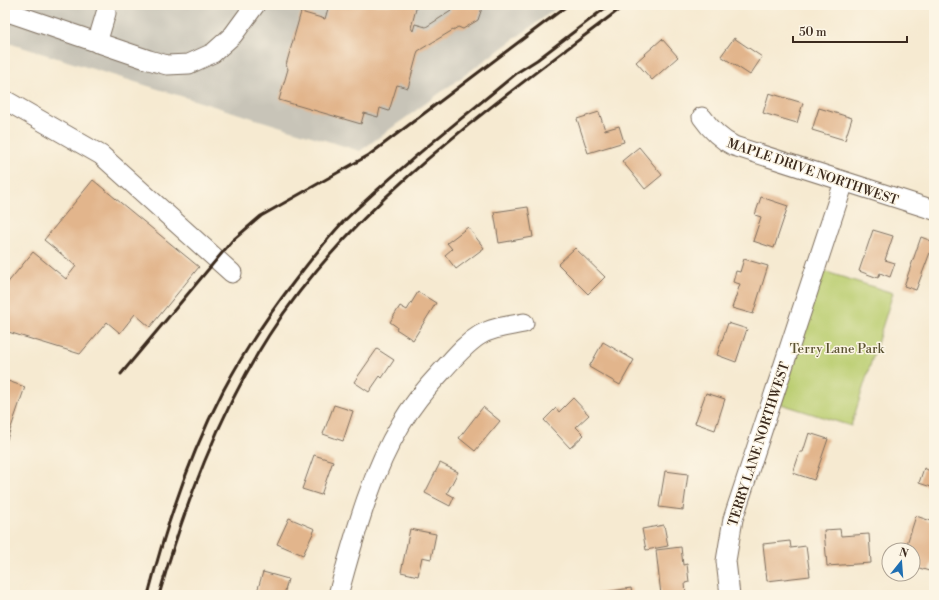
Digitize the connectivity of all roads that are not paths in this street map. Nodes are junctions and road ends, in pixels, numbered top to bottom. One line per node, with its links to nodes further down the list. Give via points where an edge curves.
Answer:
1 (255, 5): 4 (street, via 233,35 213,53 189,64 167,65)
2 (5, 11): 4 (street)
3 (106, 13): 4 (street)
4 (97, 43)
5 (5, 100): 9 (street, via 101,155)
6 (702, 117): 7 (street, MAPLE DRIVE NORTHWEST, via 721,139 734,146)
7 (844, 182): 8 (street, MAPLE DRIVE NORTHWEST); 12 (street, TERRY LANE NORTHWEST, via 733,519 726,561)
8 (934, 210)
9 (232, 273)
10 (524, 323): 11 (street, via 495,328 480,335 461,350 429,385 401,423 364,506)
11 (338, 595)
12 (730, 595)

